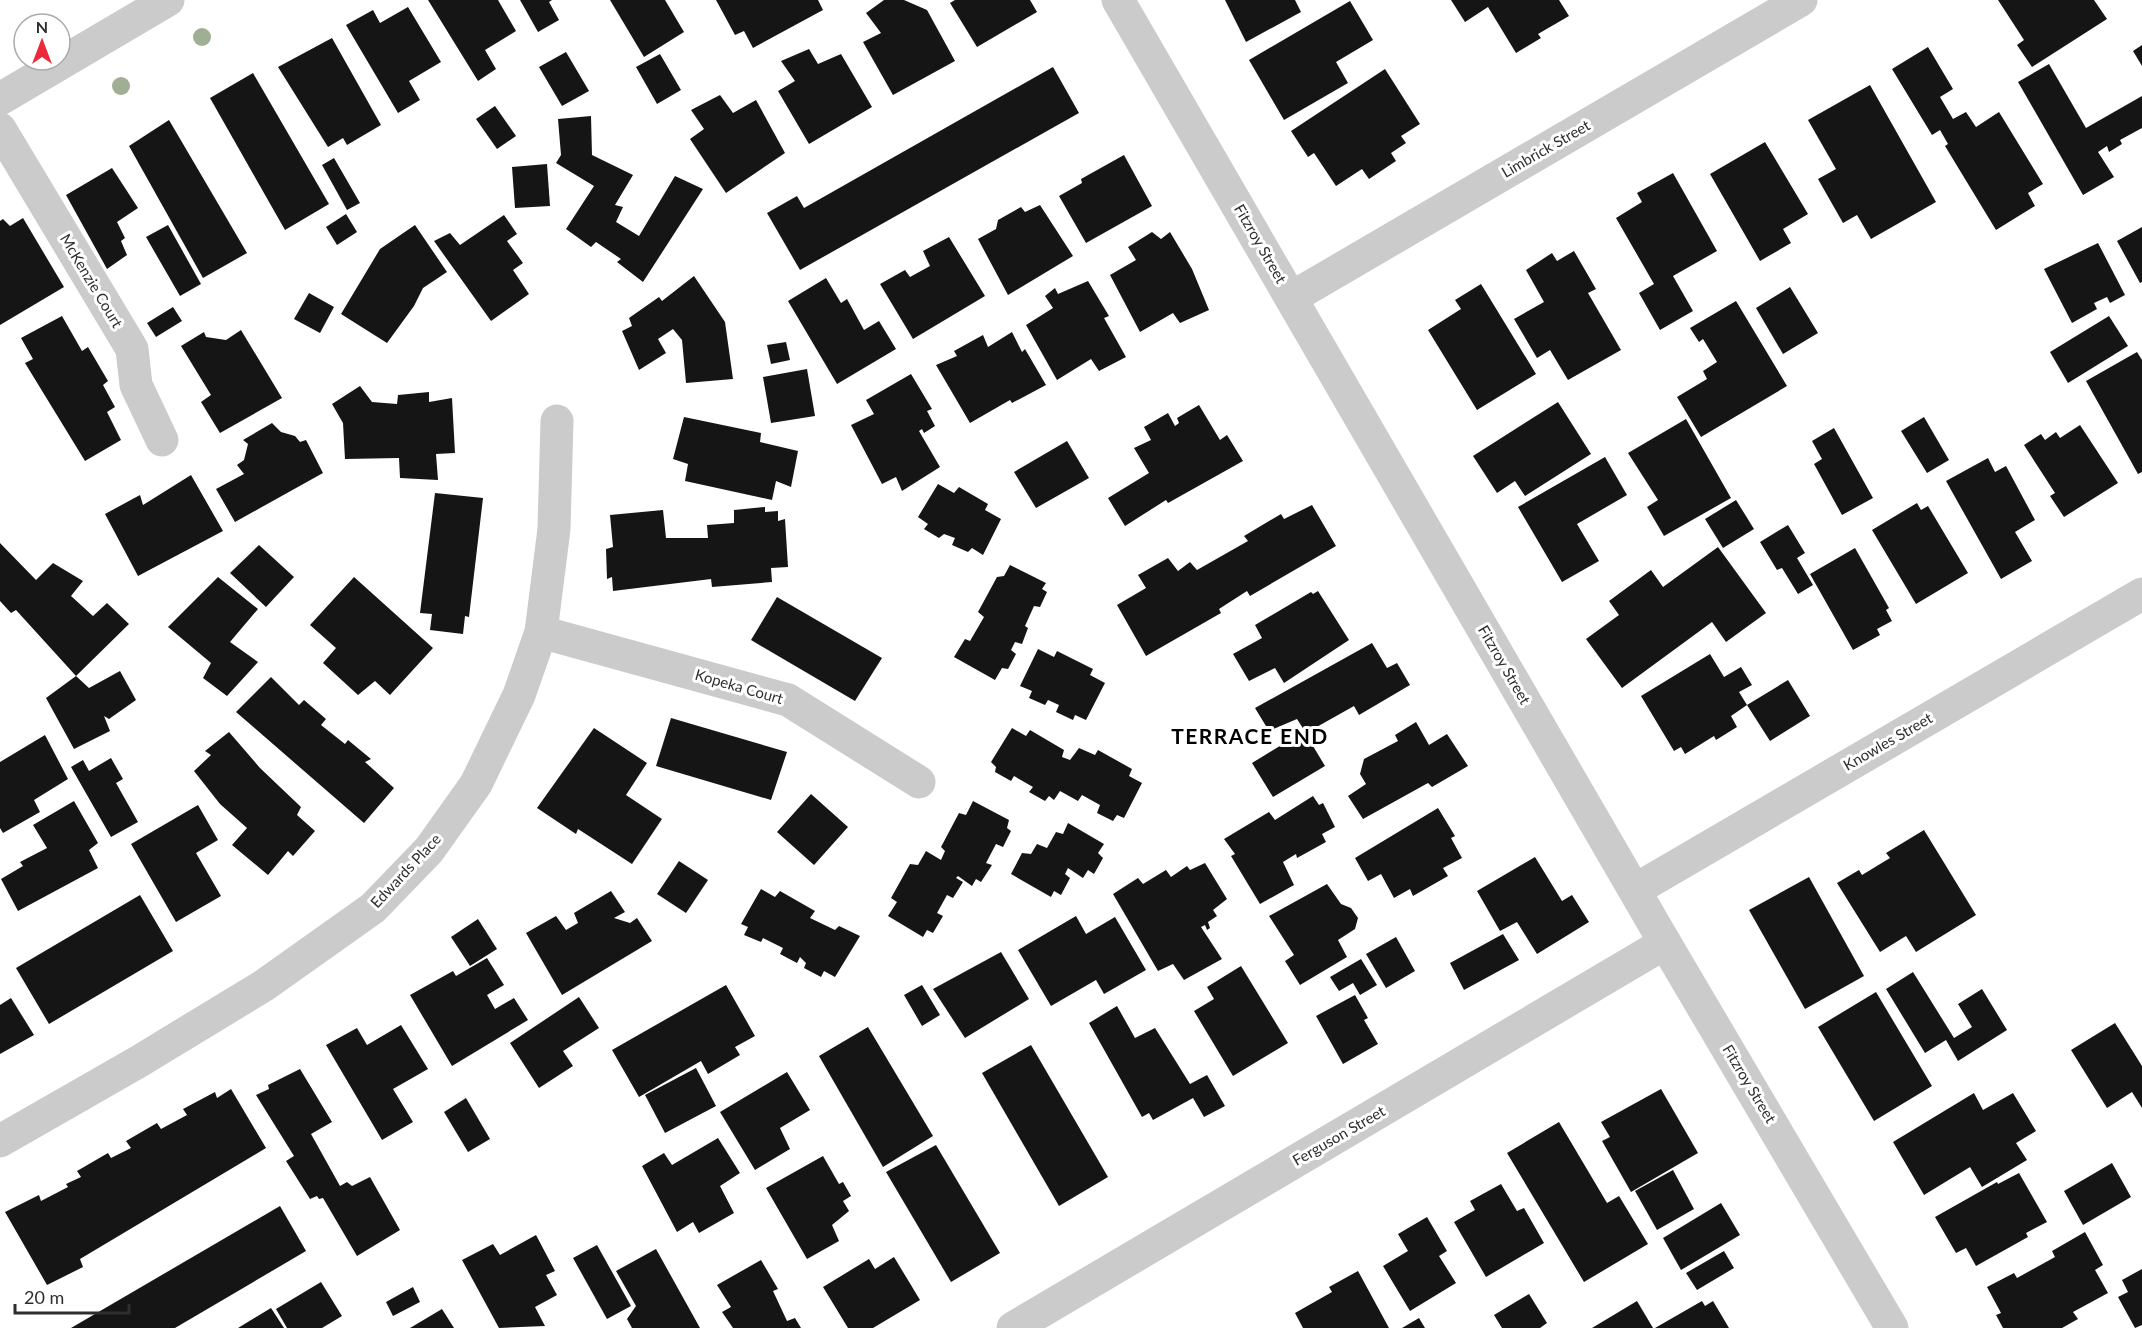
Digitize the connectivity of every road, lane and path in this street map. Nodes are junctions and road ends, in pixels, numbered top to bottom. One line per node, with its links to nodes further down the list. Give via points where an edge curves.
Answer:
1 (168, 0): 4 (street)
2 (1118, 0): 6 (street, Fitzroy Street)
3 (1801, 0): 6 (street, Limbrick Street)
4 (0, 99)
5 (0, 129): 8 (street, McKenzie Court, via 132,349 136,385)
6 (1291, 298): 12 (street, Fitzroy Street)
7 (557, 421): 10 (street, Edwards Place, via 554,529)
8 (162, 440)
9 (2142, 594): 12 (street, Knowles Street)
10 (541, 632): 11 (street, Kopeka Court, via 788,700); 14 (street, Edwards Place, via 519,695 476,784 429,849 373,908 263,986)
11 (919, 782)
12 (1635, 890): 13 (street, Fitzroy Street)
13 (1665, 943): 15 (street, Ferguson Street); 16 (street, Fitzroy Street)
14 (0, 1140)
15 (1013, 1328)
16 (1892, 1328)

